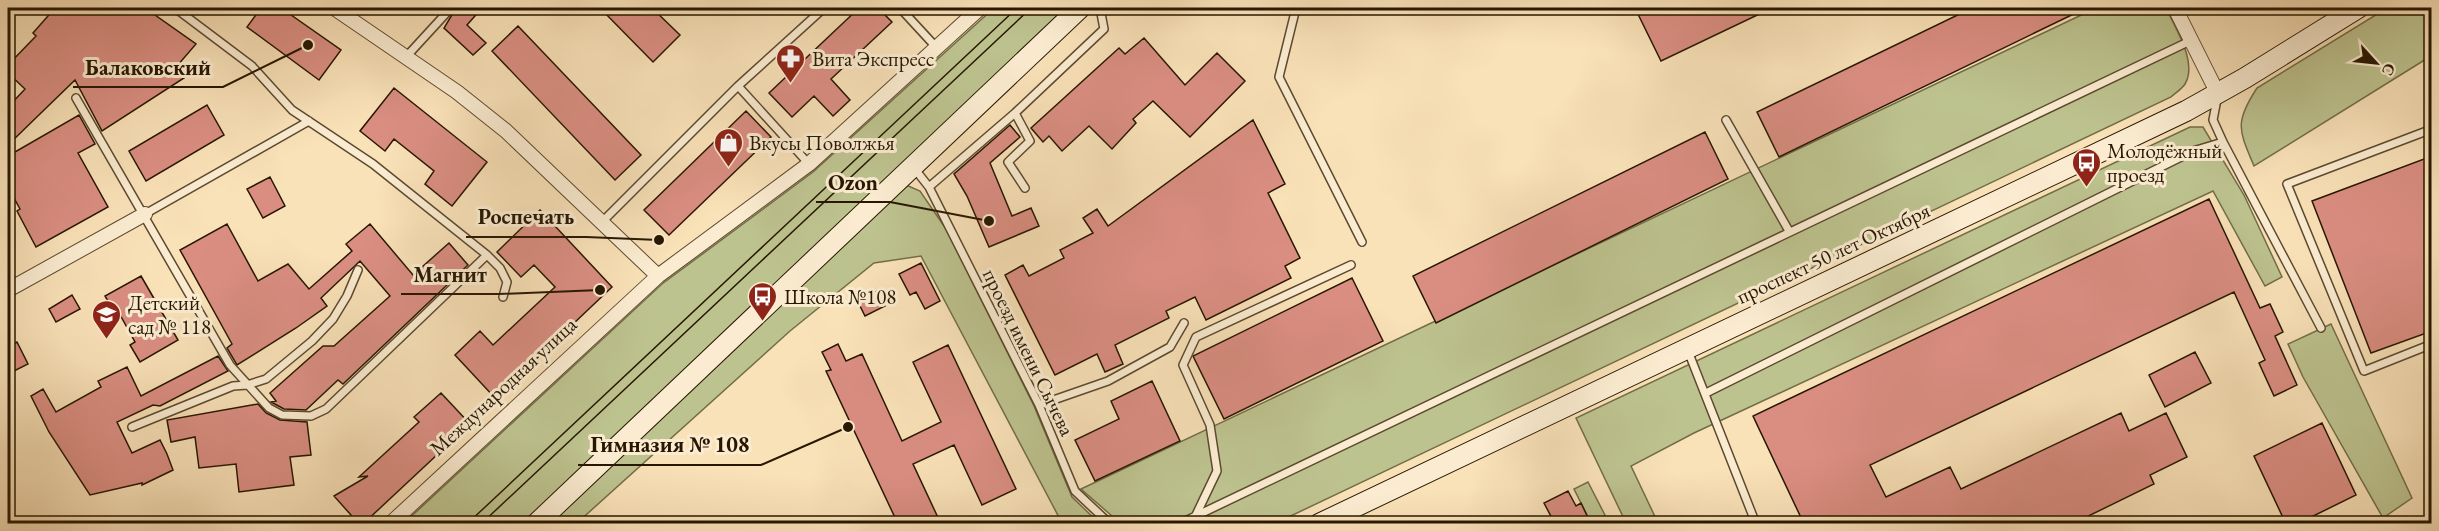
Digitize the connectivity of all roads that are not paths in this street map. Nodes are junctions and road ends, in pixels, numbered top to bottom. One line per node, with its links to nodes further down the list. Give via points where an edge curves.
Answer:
1 (13, 8): 13 (lane)
2 (175, 8): 22 (lane, via 252,66 292,110)
3 (334, 8): 16 (street)
4 (451, 8): 16 (lane)
5 (824, 8): 17 (lane)
6 (900, 8): 15 (lane)
7 (980, 8): 15 (street, Международная улица)
8 (1080, 8): 26 (main road)
9 (1100, 8): 20 (lane, via 1104,29)
10 (1296, 8): 32 (lane, via 1279,77)
11 (2175, 8): 14 (street)
12 (2358, 8): 18 (main road, проспект 50 лет Октября)
13 (8, 15)
14 (2190, 41): 18 (street); 31 (lane)
15 (936, 47): 25 (street, Международная улица)
16 (406, 57): 30 (street, via 506,131)
17 (738, 86): 25 (lane); 30 (lane)
18 (2218, 94): 24 (lane, via 2213,120); 42 (main road, проспект 50 лет Октября)
19 (76, 98): 29 (lane)
20 (1015, 112): 27 (lane); 28 (lane, via 1030,141 1008,162)
21 (1726, 120): 31 (lane)
22 (309, 122): 29 (lane); 33 (lane, via 373,164)
23 (2432, 129): 41 (lane, via 2287,184 2364,371)
24 (2223, 142): 40 (lane); 44 (lane, via 2193,151)
25 (809, 164): 36 (street, Международная улица)
26 (912, 166): 27 (lane, проезд имени Сычева); 50 (main road)
27 (929, 187): 45 (lane, проезд имени Сычева)
28 (1025, 188)
29 (146, 214): 37 (street); 43 (lane, via 230,365)
30 (602, 222): 36 (street)
31 (1789, 231): 47 (lane)
32 (1362, 242)
33 (487, 255): 38 (lane, via 507,282); 43 (lane, via 326,409 311,416 282,416)
34 (1351, 265): 47 (lane, via 1196,337 1183,366 1210,425 1217,471)
35 (358, 270): 43 (lane, via 333,319 266,379)
36 (658, 276): 49 (street, Международная улица)
37 (8, 290)
38 (503, 297)
39 (1184, 323): 45 (lane, via 1170,347 1108,381)
40 (2321, 328)
41 (2432, 344)
42 (1687, 348): 44 (lane); 48 (main road, проспект 50 лет Октября)
43 (247, 385): 46 (lane, via 234,386)
44 (1706, 393): 53 (lane)
45 (1039, 405): 51 (lane, проезд имени Сычева, via 1075,491)
46 (132, 427)
47 (1196, 515): 52 (lane)
48 (1330, 521)
49 (390, 524)
50 (536, 524)
51 (1110, 524)
52 (1179, 524)
53 (1756, 524)

